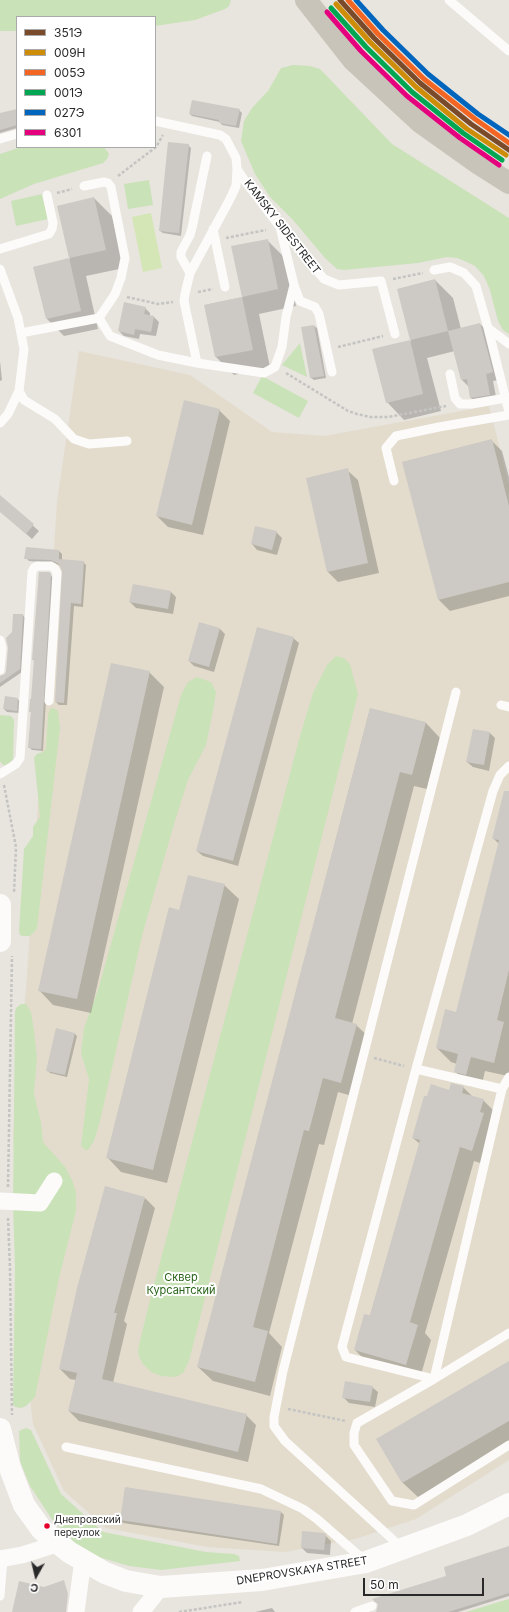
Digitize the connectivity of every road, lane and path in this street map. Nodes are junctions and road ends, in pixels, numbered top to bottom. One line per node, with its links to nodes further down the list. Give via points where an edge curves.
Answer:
1 (306, 0): 13 (main road, via 353,60 420,122)
2 (449, 0): 3 (lane)
3 (509, 51)
4 (156, 121): 5 (lane, KAMSKY SIDESTREET)
5 (170, 124): 8 (path); 11 (lane, KAMSKY SIDESTREET, via 220,135 226,139 236,158)
6 (16, 134): 7 (lane)
7 (0, 139)
8 (156, 147)
9 (155, 148): 12 (path)
10 (207, 156): 22 (lane, via 192,228 181,252)
11 (237, 169): 16 (lane, KAMSKY SIDESTREET); 17 (lane, via 236,186)
12 (108, 183): 14 (lane, via 99,182); 26 (lane, via 111,187 125,258)
13 (509, 183)
14 (84, 186): 15 (path)
15 (47, 195): 19 (lane, via 53,223 49,234)
16 (280, 227): 18 (path); 23 (lane, KAMSKY SIDESTREET, via 291,236 324,280 339,285); 24 (lane)
17 (213, 229): 22 (lane); 25 (lane)
18 (240, 234)
19 (0, 249)
20 (0, 269): 30 (lane, via 18,318)
21 (434, 270): 23 (path); 29 (lane, via 450,267 464,272 476,286)
22 (190, 273): 35 (lane, via 184,301)
23 (381, 282): 31 (lane)
24 (294, 285): 34 (lane, via 300,301 314,307 319,314); 36 (lane, via 282,347)
25 (225, 287)
26 (115, 294): 27 (path); 28 (lane)
27 (158, 304)
28 (99, 318): 30 (lane); 35 (lane, via 110,336 158,355)
29 (488, 328): 33 (lane); 40 (lane)
30 (21, 334): 39 (lane, via 24,349)
31 (395, 334)
32 (372, 339): 34 (path)
33 (509, 344)
34 (327, 350): 37 (lane)
35 (197, 363): 36 (lane, via 264,373)
36 (275, 367): 41 (path, via 348,411 364,416 388,418)
37 (332, 372)
38 (450, 374): 41 (lane, via 455,398)
39 (19, 391): 43 (lane, via 8,414); 44 (lane, via 24,400 55,420 74,439 89,444)
40 (506, 398): 41 (lane); 42 (lane)
41 (460, 404)
42 (509, 414): 45 (lane, via 396,436 386,448)
43 (0, 423)
44 (126, 441)
45 (394, 481)
46 (0, 640): 47 (lane)
47 (0, 670)
48 (456, 692): 53 (lane)
49 (49, 701): 51 (lane, via 57,573 51,566 37,566 32,572 20,758 16,764)
50 (509, 766): 54 (lane, via 500,775 493,791)
51 (1, 773): 52 (path, via 16,847)
52 (4, 922): 58 (path)
53 (364, 1055): 54 (path); 61 (lane)
54 (416, 1069): 56 (lane); 60 (lane, via 342,1347 346,1357)
55 (509, 1077): 56 (lane)
56 (502, 1089): 60 (lane)
57 (54, 1181): 58 (street, via 40,1202)
58 (4, 1201): 62 (path, via 10,1268)
59 (509, 1334): 60 (lane)
60 (434, 1379): 63 (lane)
61 (276, 1407): 63 (path); 68 (lane, via 274,1426 285,1441)
62 (6, 1423): 67 (main road, DNEPROVSKAYA STREET, via 10,1468 24,1505 42,1530)
63 (357, 1423): 64 (lane, via 354,1445 392,1500 414,1505)
64 (509, 1445)
65 (66, 1447): 71 (lane, via 261,1489 303,1510)
66 (509, 1504): 68 (main road, DNEPROVSKAYA STREET, via 467,1525)
67 (57, 1544): 69 (street); 70 (main road, DNEPROVSKAYA STREET)
68 (402, 1549): 71 (main road, DNEPROVSKAYA STREET)
69 (1, 1559): 73 (lane)
70 (82, 1560): 72 (main road, DNEPROVSKAYA STREET, via 126,1581); 75 (street)
71 (366, 1562): 72 (main road, DNEPROVSKAYA STREET, via 262,1580)
72 (161, 1587): 76 (street)
73 (0, 1596)
74 (372, 1606): 77 (lane)
75 (76, 1612)
76 (141, 1612)
77 (355, 1612)

